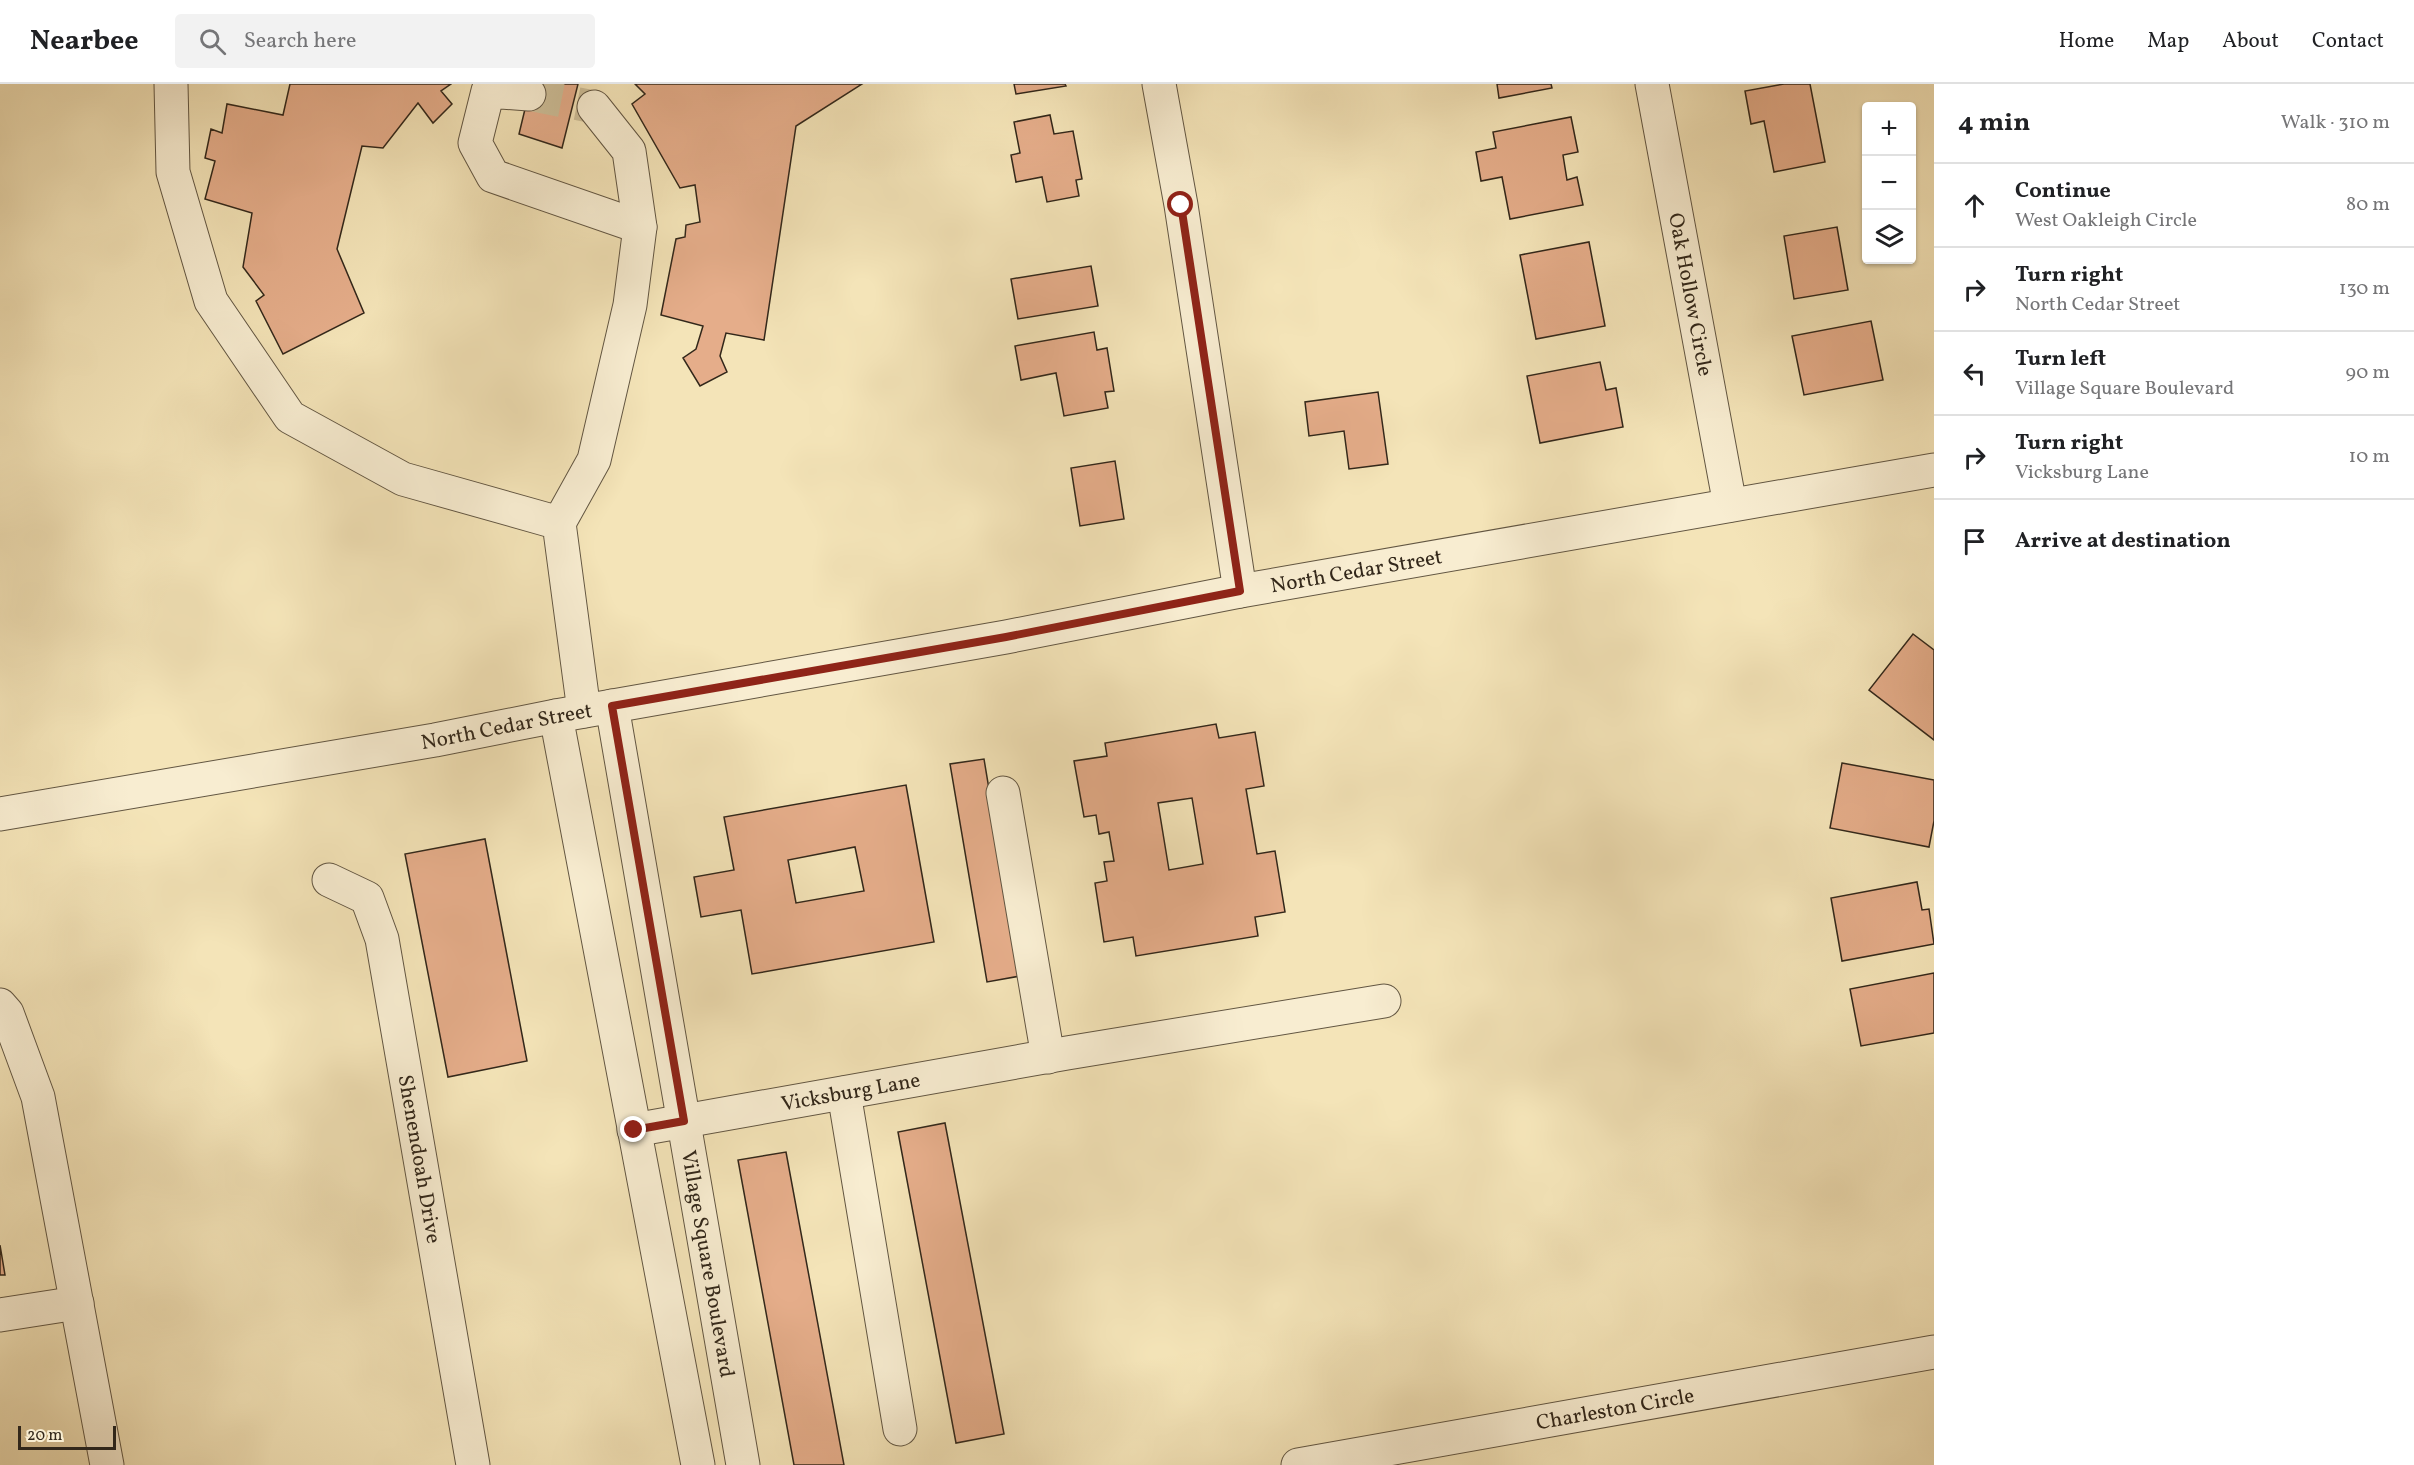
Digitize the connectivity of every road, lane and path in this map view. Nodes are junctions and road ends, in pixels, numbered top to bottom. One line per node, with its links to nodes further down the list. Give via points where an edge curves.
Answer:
1 (171, 84): 9 (street, via 173,172 211,301 290,417 403,479)
2 (1159, 84): 10 (street)
3 (1652, 84): 8 (street, Oak Hollow Circle)
4 (529, 94): 6 (street, via 488,91 475,143 494,177)
5 (594, 107): 6 (street, via 629,151)
6 (640, 227): 9 (street, via 630,305 594,460)
7 (1934, 470): 8 (street, North Cedar Street)
8 (1730, 505): 10 (street, North Cedar Street)
9 (559, 523): 11 (street)
10 (1240, 591): 11 (street, North Cedar Street, via 1006,637)
11 (584, 711): 13 (street, North Cedar Street); 19 (street, Village Square Boulevard); 20 (street)
12 (1003, 793): 17 (street)
13 (0, 814)
14 (329, 880): 26 (street, Shenendoah Drive, via 368,898 382,939)
15 (1384, 1001): 17 (street, Vicksburg Lane)
16 (0, 1005): 21 (street, via 7,1013 38,1097)
17 (1058, 1055): 18 (street, Vicksburg Lane)
18 (844, 1093): 19 (street, Vicksburg Lane); 24 (street)
19 (684, 1121): 20 (street, Vicksburg Lane); 28 (street, Village Square Boulevard)
20 (634, 1130): 27 (street)
21 (77, 1303): 22 (street); 25 (street)
22 (0, 1315)
23 (1934, 1352): 29 (street, Charleston Circle)
24 (900, 1430)
25 (107, 1465)
26 (473, 1465)
27 (698, 1465)
28 (743, 1465)
29 (1298, 1465)

